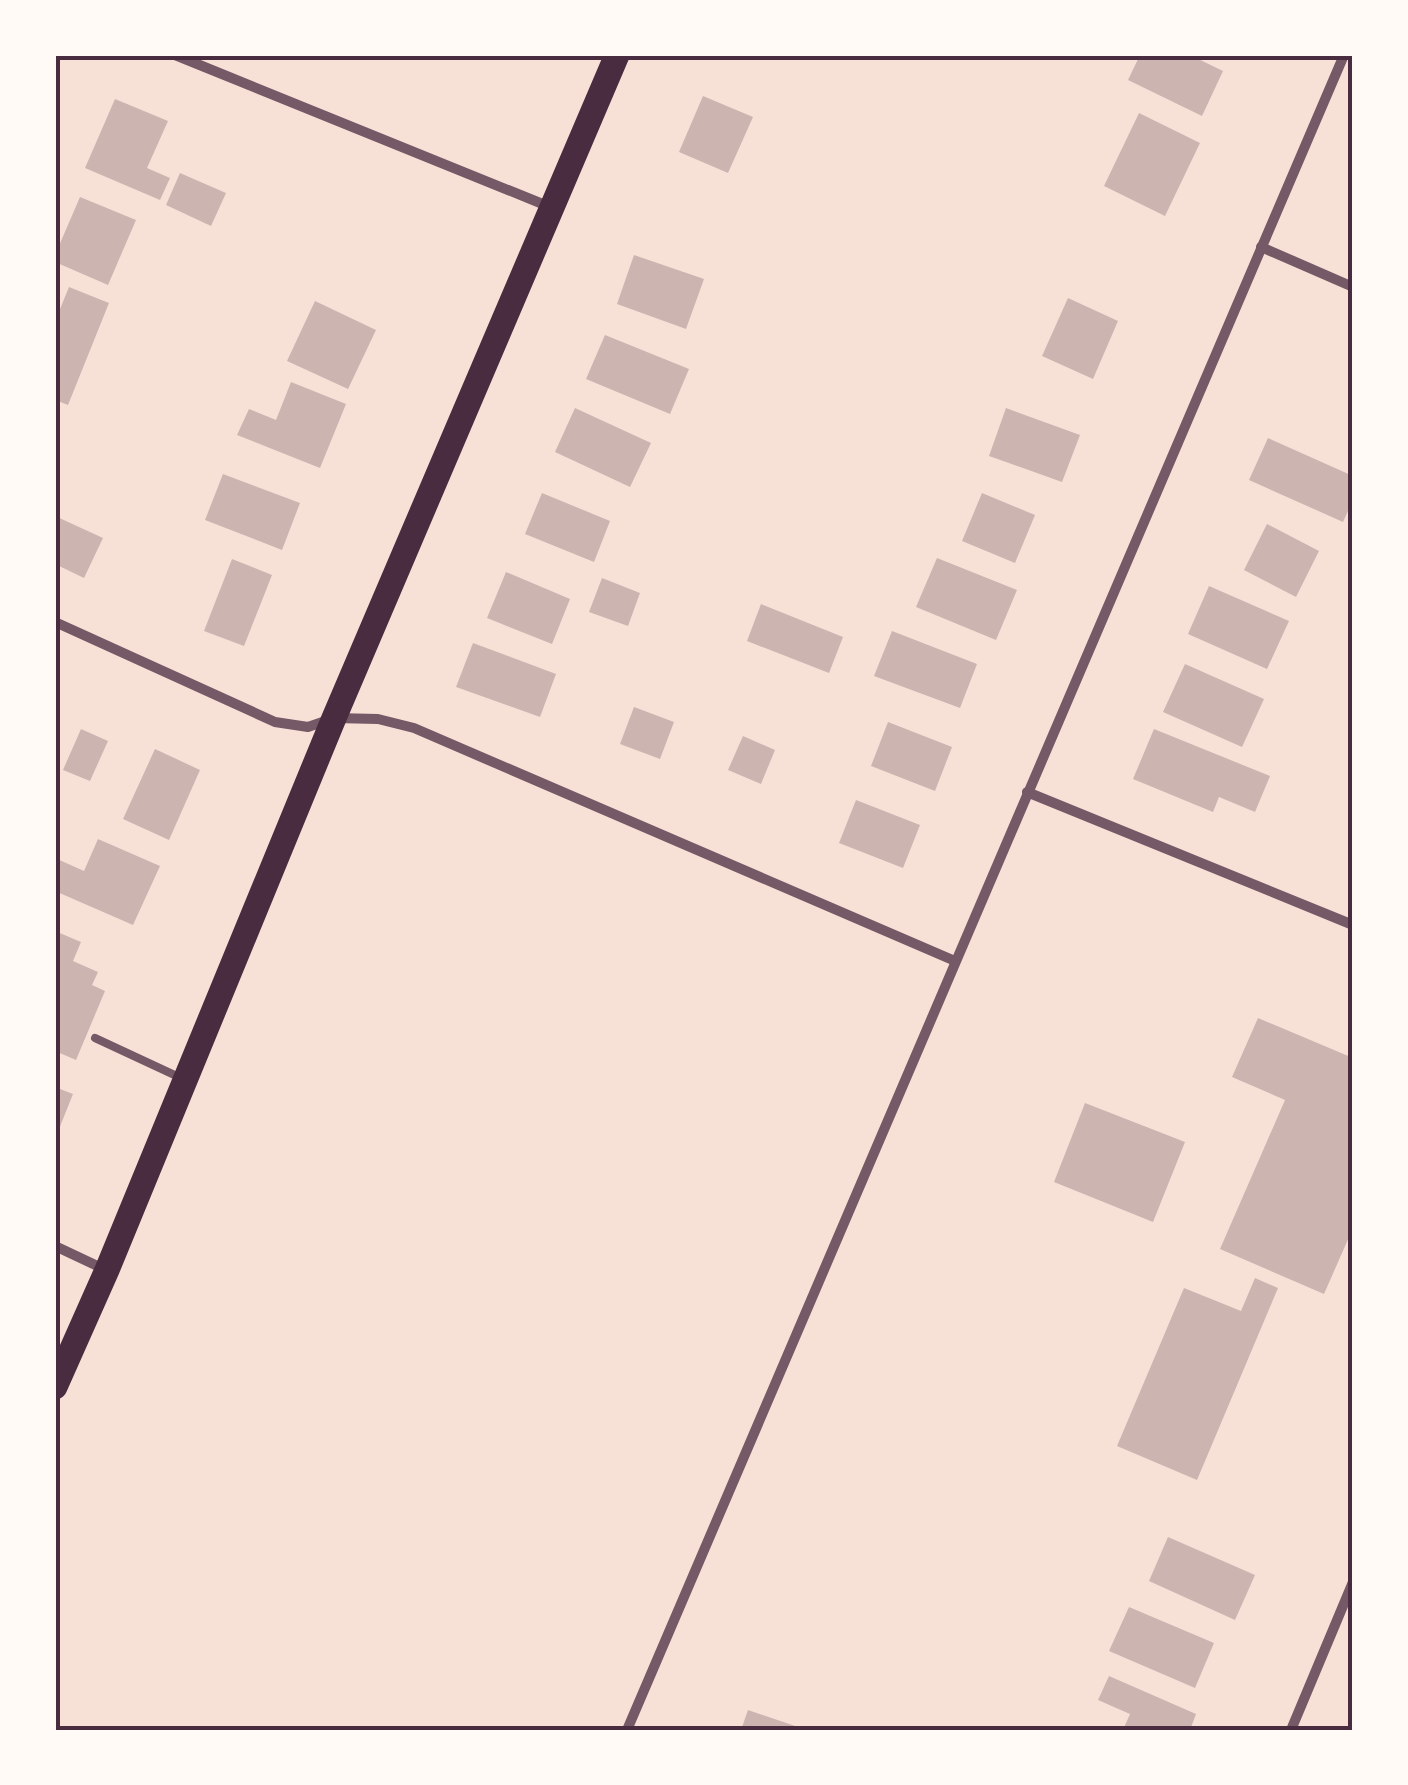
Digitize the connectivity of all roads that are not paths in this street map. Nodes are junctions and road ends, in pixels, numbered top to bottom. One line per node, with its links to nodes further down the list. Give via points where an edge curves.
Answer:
1 (174, 55): 4 (street)
2 (618, 55): 4 (main road)
3 (1344, 55): 5 (street)
4 (551, 208): 8 (main road)
5 (1261, 248): 6 (street); 9 (street)
6 (1353, 287)
7 (55, 622): 8 (street, via 275,722 308,727)
8 (334, 718): 11 (street, via 414,728); 13 (main road)
9 (1027, 792): 10 (street); 11 (street)
10 (1353, 925)
11 (955, 961): 18 (street)
12 (95, 1038): 13 (lane)
13 (185, 1080): 15 (main road)
14 (55, 1246): 15 (street)
15 (107, 1270): 16 (main road)
16 (55, 1386)
17 (1353, 1582): 19 (street)
18 (628, 1730)
19 (1290, 1730)

